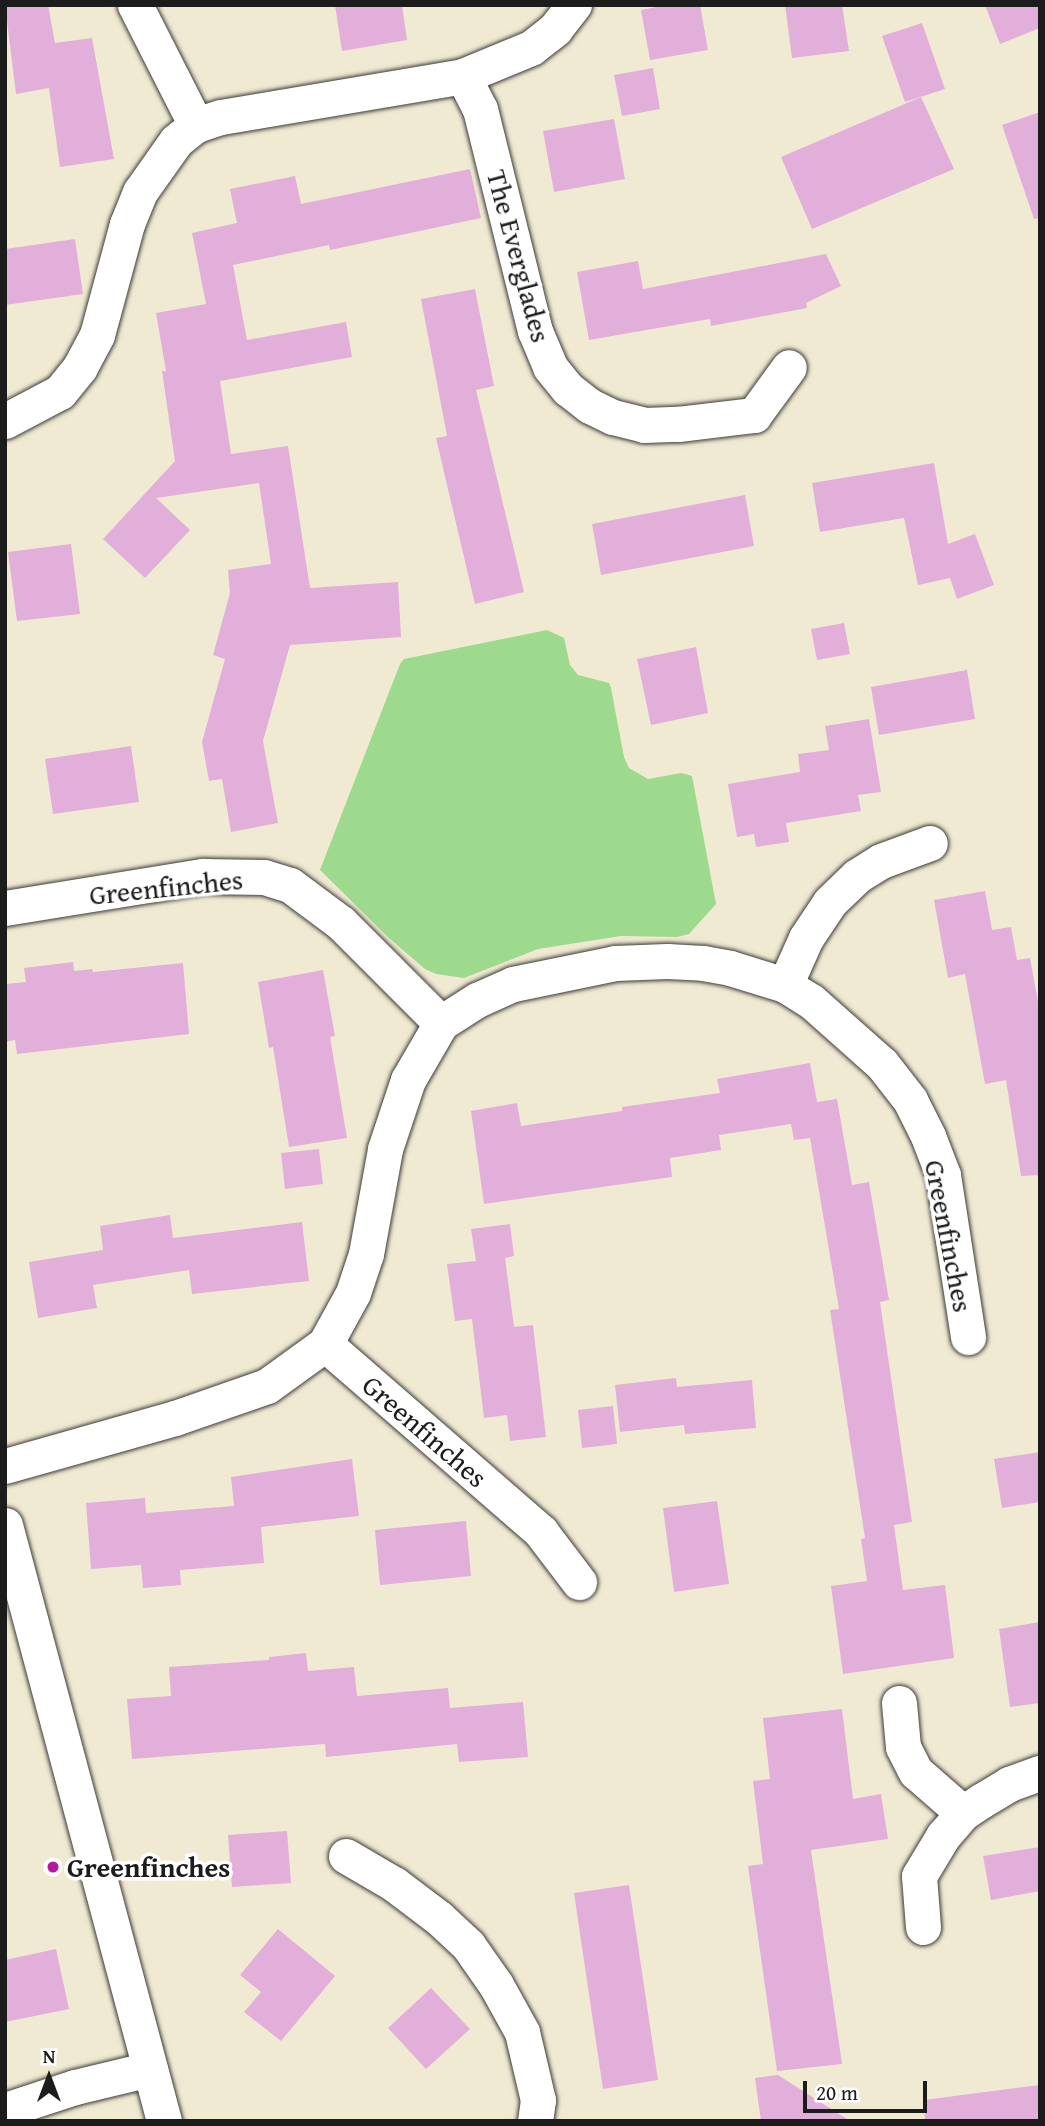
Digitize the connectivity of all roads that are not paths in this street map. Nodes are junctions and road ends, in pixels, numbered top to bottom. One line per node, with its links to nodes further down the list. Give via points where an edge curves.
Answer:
1 (135, 5): 4 (street)
2 (574, 5): 3 (street, via 555,29 531,48)
3 (463, 76): 4 (street, via 221,117); 5 (street, The Everglades, via 480,109 535,331 550,367 568,389 613,417 644,425 678,424 754,415)
4 (197, 125): 6 (street, via 176,141 140,192 97,335 80,367 60,392)
5 (789, 367)
6 (5, 421)
7 (930, 843): 9 (street, via 881,861 830,902 806,938)
8 (5, 908): 10 (street, Greenfinches, via 203,876 264,877 290,885 341,923)
9 (785, 985): 10 (street, Greenfinches, via 703,963 615,963 513,984); 11 (street, Greenfinches, via 852,1034 910,1100 943,1175)
10 (441, 1023): 12 (street, Greenfinches, via 403,1092 386,1149 366,1254 353,1293)
11 (968, 1338)
12 (326, 1344): 13 (street, Greenfinches, via 267,1386 175,1418); 15 (street, Greenfinches, via 541,1532)
13 (5, 1466)
14 (5, 1525): 21 (street)
15 (579, 1582)
16 (899, 1703): 18 (street, via 903,1747 916,1772)
17 (1040, 1773): 18 (street, via 1009,1784)
18 (963, 1813): 20 (street, via 919,1876)
19 (346, 1856): 24 (street, via 394,1884 468,1945 522,2032 538,2100)
20 (923, 1927)
21 (150, 2069): 22 (street); 23 (street)
22 (5, 2110)
23 (164, 2121)
24 (535, 2121)

